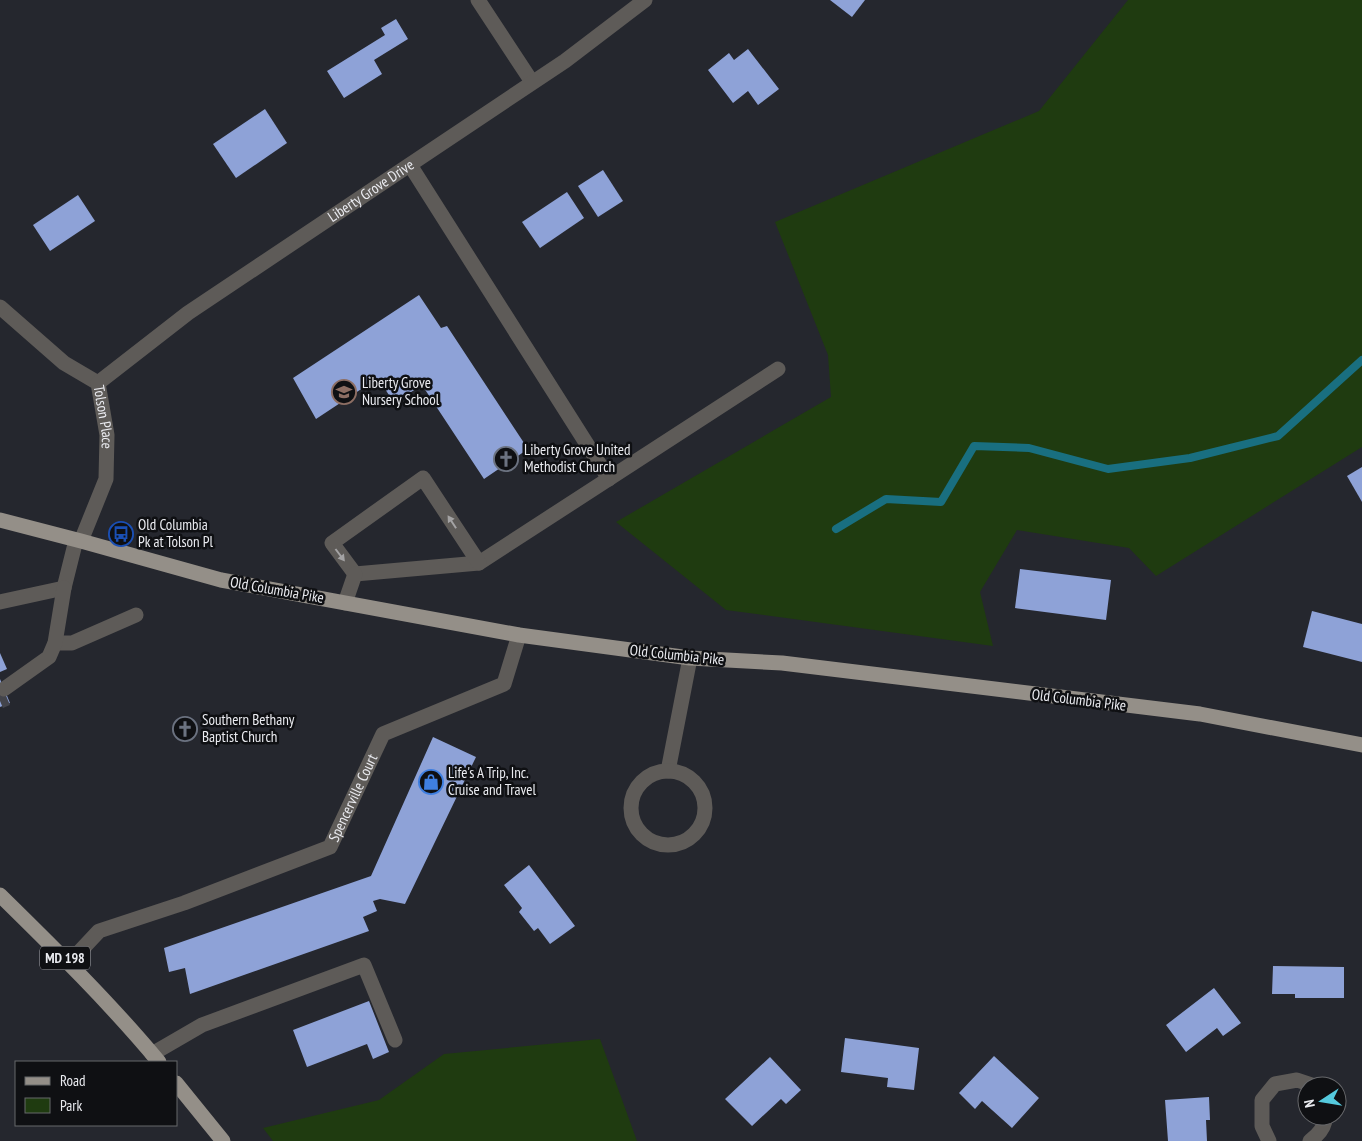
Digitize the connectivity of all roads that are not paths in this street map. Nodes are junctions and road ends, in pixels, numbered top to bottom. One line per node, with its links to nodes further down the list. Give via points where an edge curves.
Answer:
1 (478, 0): 3 (street)
2 (644, 0): 3 (street, Liberty Grove Drive, via 565,61)
3 (532, 82): 4 (street, Liberty Grove Drive)
4 (410, 164): 7 (street, Liberty Grove Drive, via 188,313); 8 (street)
5 (0, 307): 7 (street, Tolson Place, via 64,364)
6 (778, 369): 8 (street)
7 (98, 383): 10 (street, Tolson Place, via 107,435 106,479)
8 (609, 479): 11 (street)
9 (0, 520): 10 (main road, Old Columbia Pike)
10 (79, 540): 13 (street, Tolson Place); 15 (main road, Old Columbia Pike, via 221,580)
11 (479, 563): 12 (street); 12 (street, one-way to 12, via 423,478 332,543)
12 (355, 574): 15 (street)
13 (64, 588): 14 (street); 18 (street, Tolson Place)
14 (0, 602)
15 (345, 602): 17 (main road, Old Columbia Pike)
16 (136, 615): 18 (street, via 72,643)
17 (519, 635): 19 (main road, Old Columbia Pike); 24 (street, Spencerville Court, via 504,684 382,734 330,847 184,903 99,931)
18 (54, 643): 20 (street, via 49,658)
19 (690, 658): 21 (main road, Old Columbia Pike, via 782,664 1200,714); 22 (street)
20 (4, 689)
21 (1362, 745)
22 (668, 770): 22 (street, via 644,780 632,801 636,826 651,840 665,845 678,844 695,833 704,816 705,804 701,790 693,780)
23 (0, 895): 24 (main road, MD 198)
24 (69, 963): 26 (main road, MD 198)
25 (395, 1040): 26 (street, via 364,965 202,1025)
26 (156, 1058)
27 (1297, 1080): 31 (street, via 1275,1084 1262,1100 1262,1126)
28 (178, 1085): 30 (main road)
29 (1323, 1126): 32 (street)
30 (223, 1141)
31 (1269, 1141)
32 (1310, 1141)

